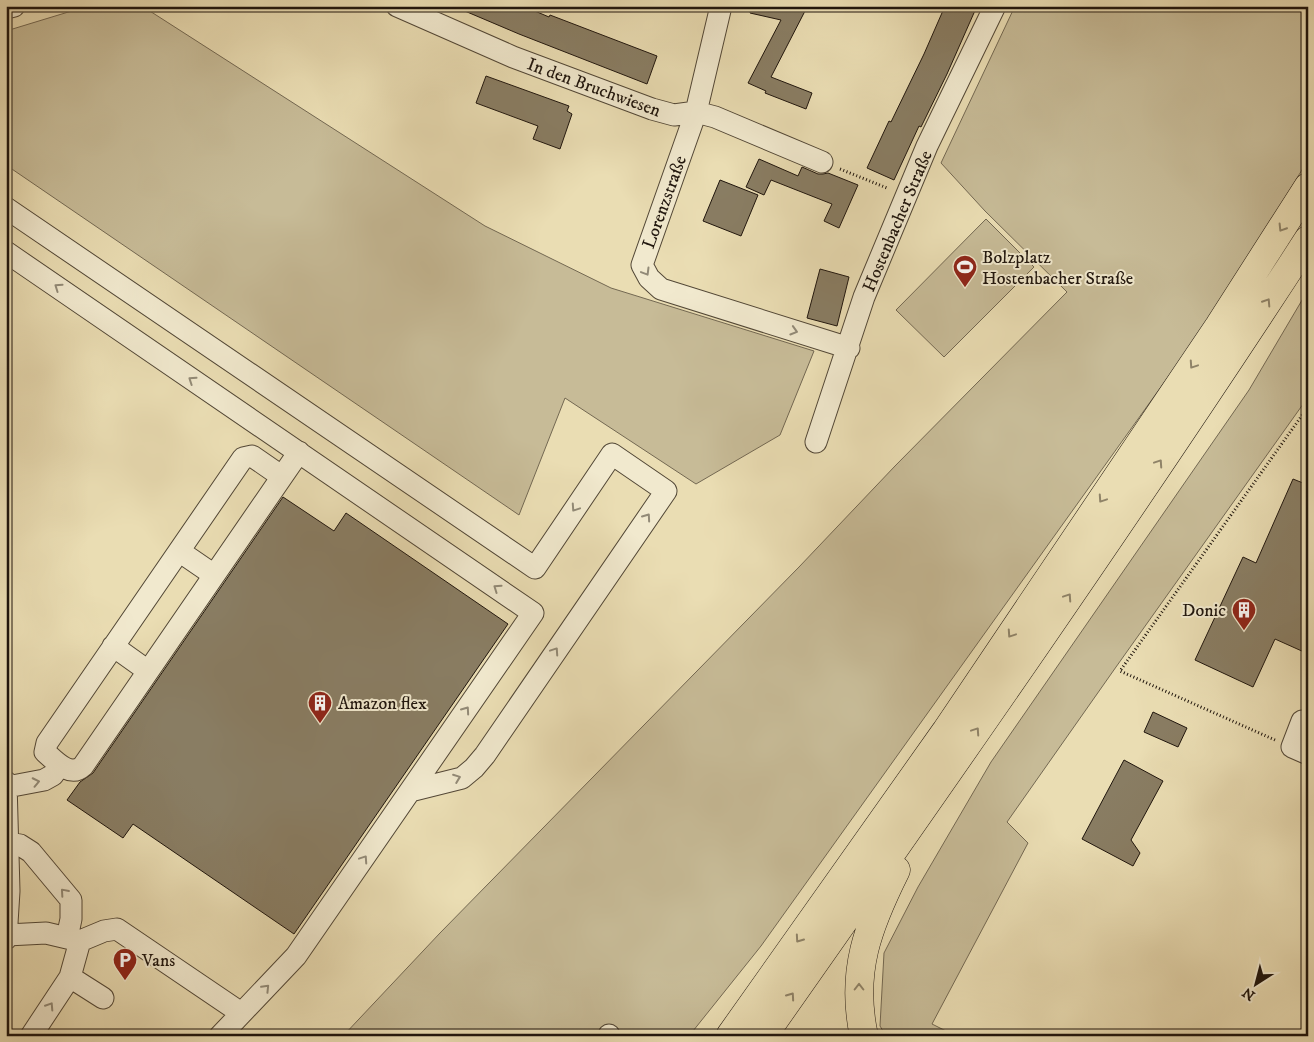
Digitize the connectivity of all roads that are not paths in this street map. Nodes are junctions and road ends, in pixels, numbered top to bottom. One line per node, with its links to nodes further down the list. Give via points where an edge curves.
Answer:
1 (14, 6): 5 (street)
2 (397, 6): 6 (street, In den Bruchwiesen, via 513,57 652,109 674,115)
3 (721, 6): 6 (street, Lorenzstraße)
4 (995, 6): 12 (street, Hostenbacher Straße, via 927,146 864,297)
5 (6, 8)
6 (696, 112): 7 (street, In den Bruchwiesen, via 723,120); 12 (street, Lorenzstraße, one-way to 12, via 642,265 649,278 661,288 677,294)
7 (822, 162)
8 (1308, 187): 35 (highway, one-way to 35, via 1220,326 957,714)
9 (6, 208): 26 (street, one-way to 9, via 462,778 474,768 666,490 612,454 535,568)
10 (1308, 240): 23 (highway, one-way to 10)
11 (6, 252): 14 (street, one-way to 11)
12 (849, 348): 13 (street, Hostenbacher Straße)
13 (816, 442)
14 (299, 452): 15 (street); 26 (street, one-way to 14, via 533,613)
15 (281, 476): 16 (street, via 252,456 243,458); 17 (street)
16 (179, 551): 17 (street); 18 (street)
17 (214, 575): 19 (street)
18 (113, 646): 19 (street); 22 (street, via 47,742 46,752)
19 (148, 671): 22 (street, via 83,766 74,771)
20 (1302, 721): 21 (street)
21 (1300, 751)
22 (60, 765): 25 (street, one-way to 22, via 44,780 53,775)
23 (949, 772): 36 (highway, one-way to 23); 37 (highway, one-way to 23, via 859,977 866,939 880,902)
24 (6, 782): 25 (street)
25 (7, 787): 27 (street)
26 (410, 791): 32 (street, one-way to 26, via 296,956)
27 (7, 843): 28 (street); 29 (street, one-way to 27, via 71,900 31,852 20,845)
28 (7, 937): 29 (street, via 46,934)
29 (74, 939): 30 (street); 32 (street, via 117,929)
30 (70, 977): 31 (street); 33 (street, one-way to 30)
31 (103, 998)
32 (241, 1013): 34 (street)
33 (31, 1036)
34 (220, 1036)
35 (730, 1036)
36 (763, 1036)
37 (864, 1036)

